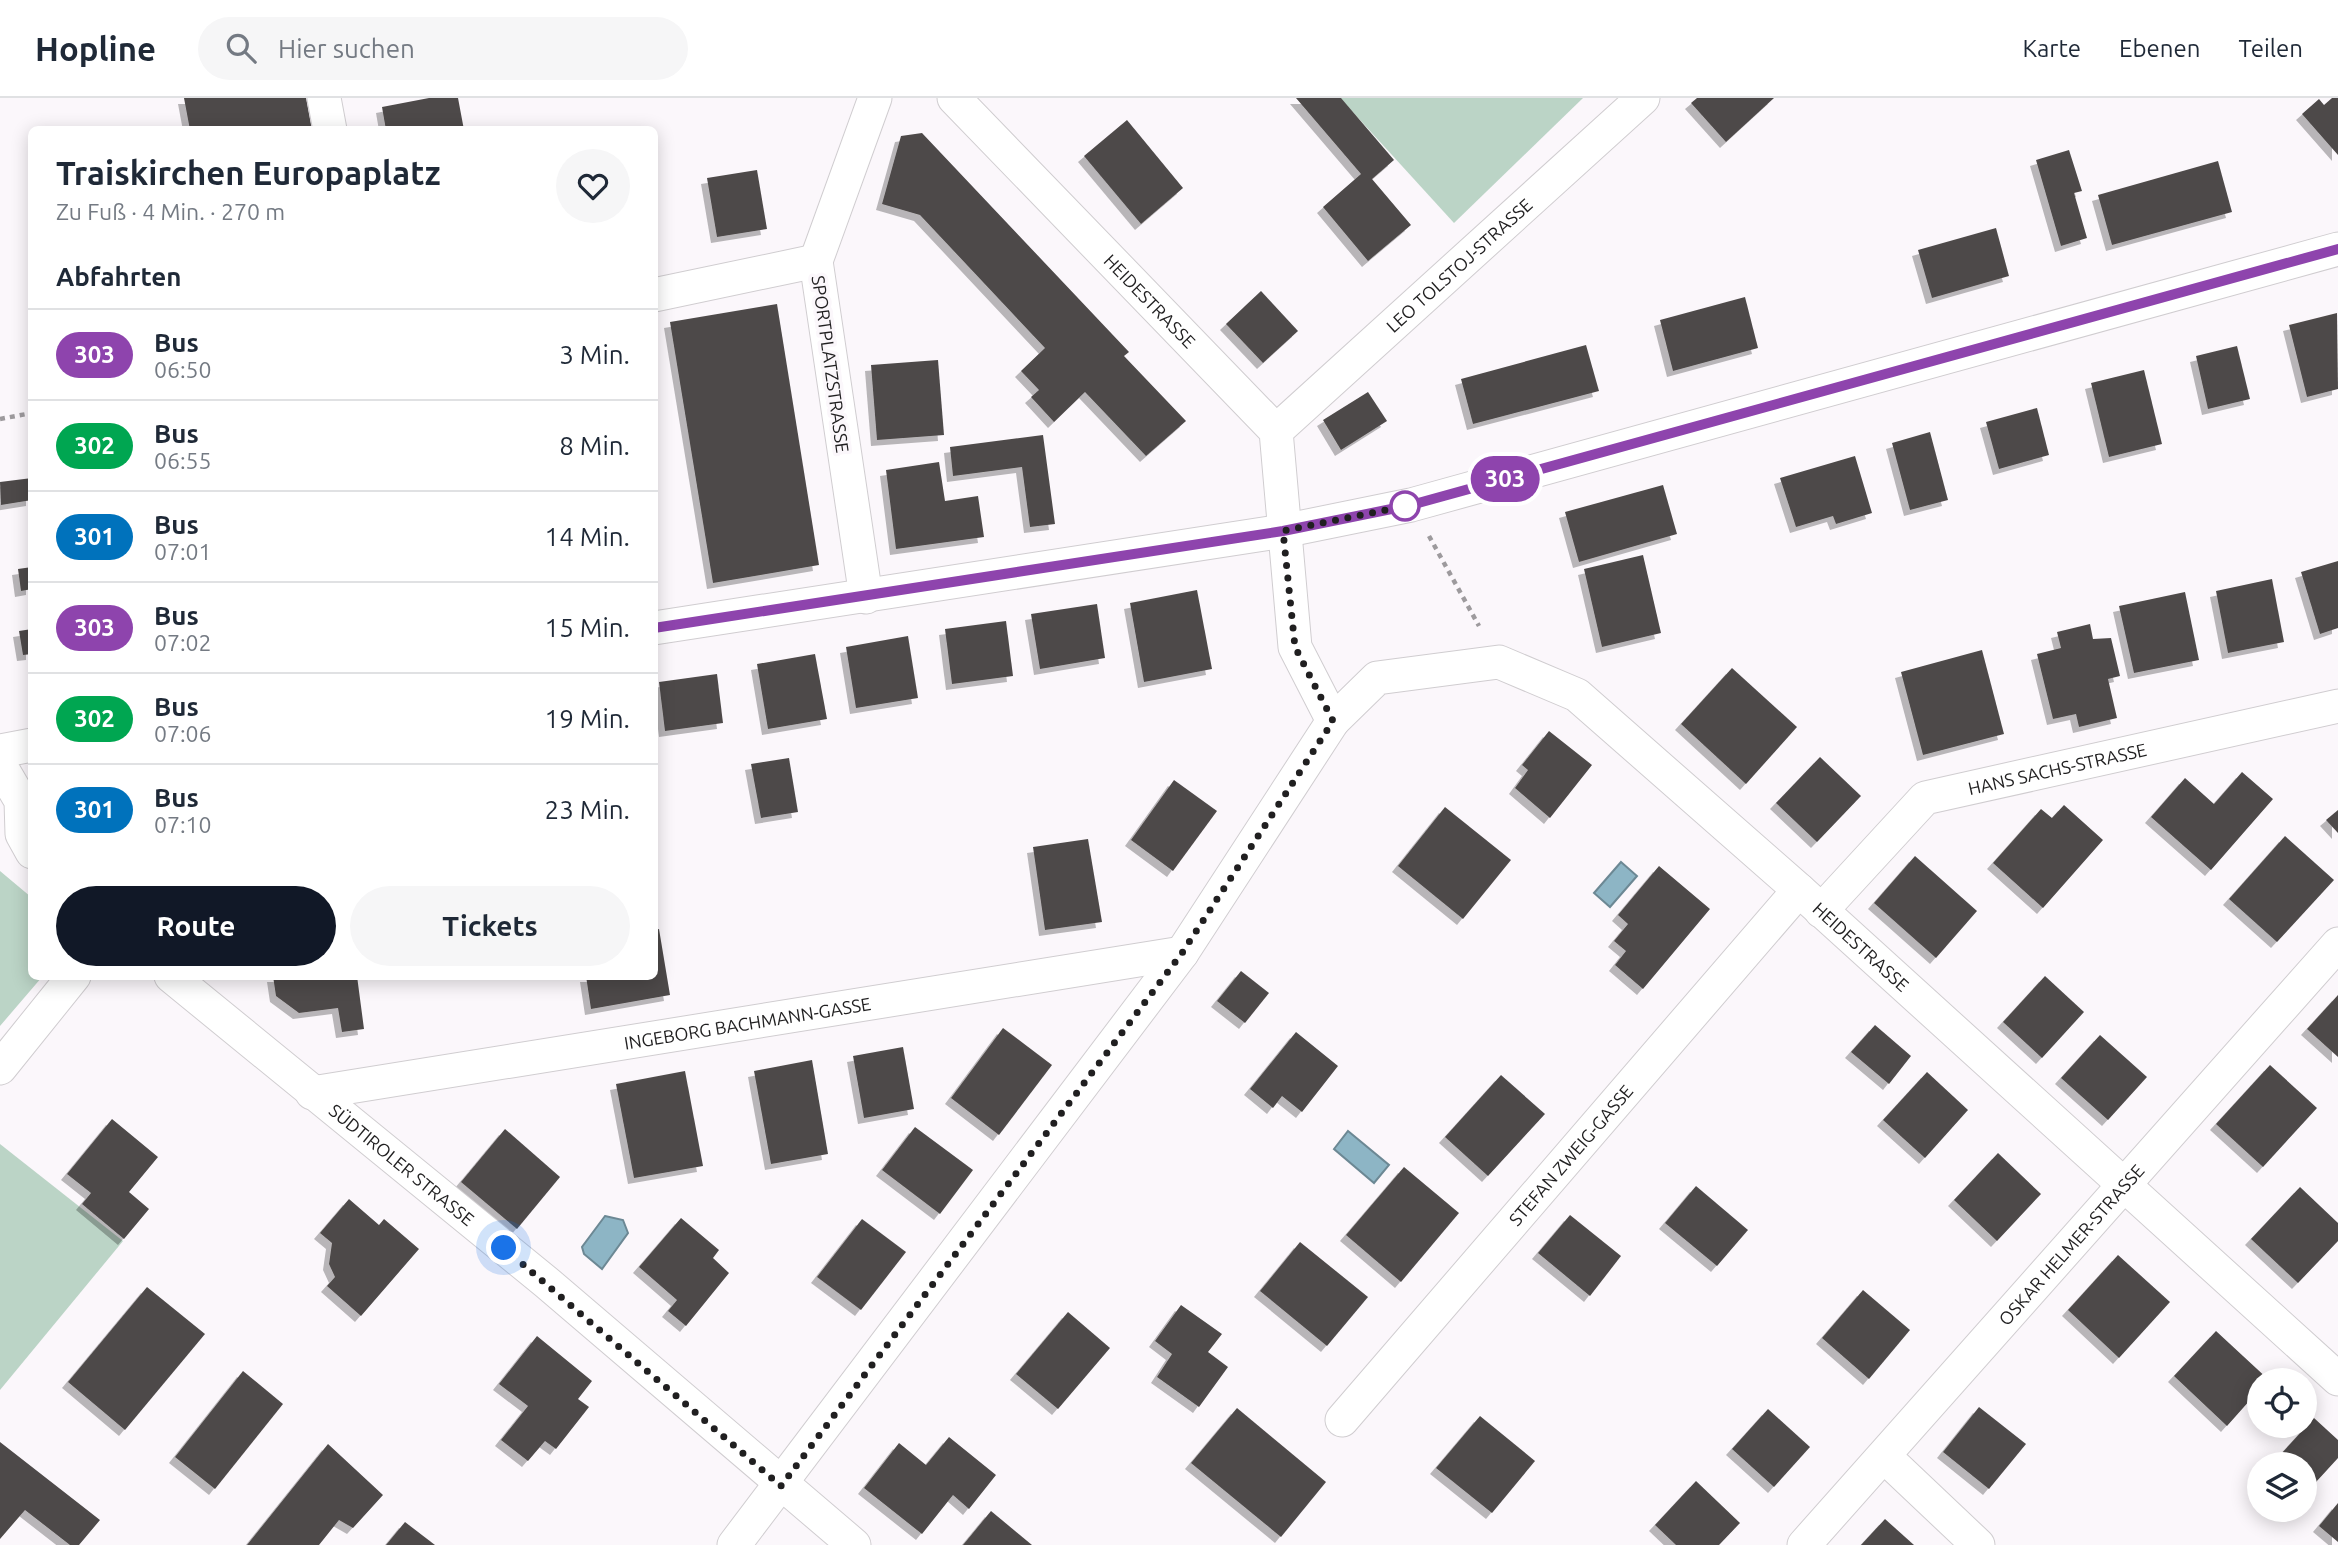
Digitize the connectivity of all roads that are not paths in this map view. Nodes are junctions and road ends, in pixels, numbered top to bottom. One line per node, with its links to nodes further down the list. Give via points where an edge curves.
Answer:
1 (324, 98): 5 (street)
2 (875, 98): 7 (street, SPORTPLATZSTRASSE)
3 (954, 98): 9 (street, HEIDESTRASSE)
4 (1643, 98): 9 (street, LEO TOLSTOJ-STRASSE)
5 (329, 126)
6 (2338, 249): 10 (street, via 1411,505)
7 (816, 261): 8 (street); 11 (street, SPORTPLATZSTRASSE)
8 (658, 294)
9 (1276, 431): 10 (street)
10 (1283, 531): 11 (street); 14 (street, via 1295,647)
11 (866, 597): 12 (street)
12 (658, 627)
13 (2338, 706): 19 (street, HANS SACHS-STRASSE, via 1925,798)
14 (1333, 721): 19 (street, HEIDESTRASSE, via 1377,678 1499,662 1577,695); 21 (street)
15 (28, 746): 16 (street)
16 (0, 751)
17 (0, 765): 18 (street, via 21,801 22,834)
18 (28, 845)
19 (1810, 901): 26 (street, HEIDESTRASSE); 28 (street, STEFAN ZWEIG-GASSE)
20 (2338, 944): 26 (street, OSKAR HELMER-STRASSE)
21 (1182, 953): 25 (street, INGEBORG BACHMANN-GASSE); 30 (street)
22 (71, 980): 24 (street)
23 (176, 980): 25 (street, SÜDTIROLER STRASSE)
24 (0, 1068)
25 (312, 1093): 30 (street, SÜDTIROLER STRASSE, via 546,1282)
26 (2122, 1185): 27 (street, HEIDESTRASSE); 29 (street, OSKAR HELMER-STRASSE)
27 (2338, 1379)
28 (1342, 1420)
29 (1885, 1457): 33 (street, OSKAR HELMER-STRASSE); 34 (street)
30 (781, 1486): 31 (street); 32 (street, SÜDTIROLER STRASSE)
31 (734, 1545)
32 (854, 1545)
33 (1804, 1545)
34 (1978, 1545)

